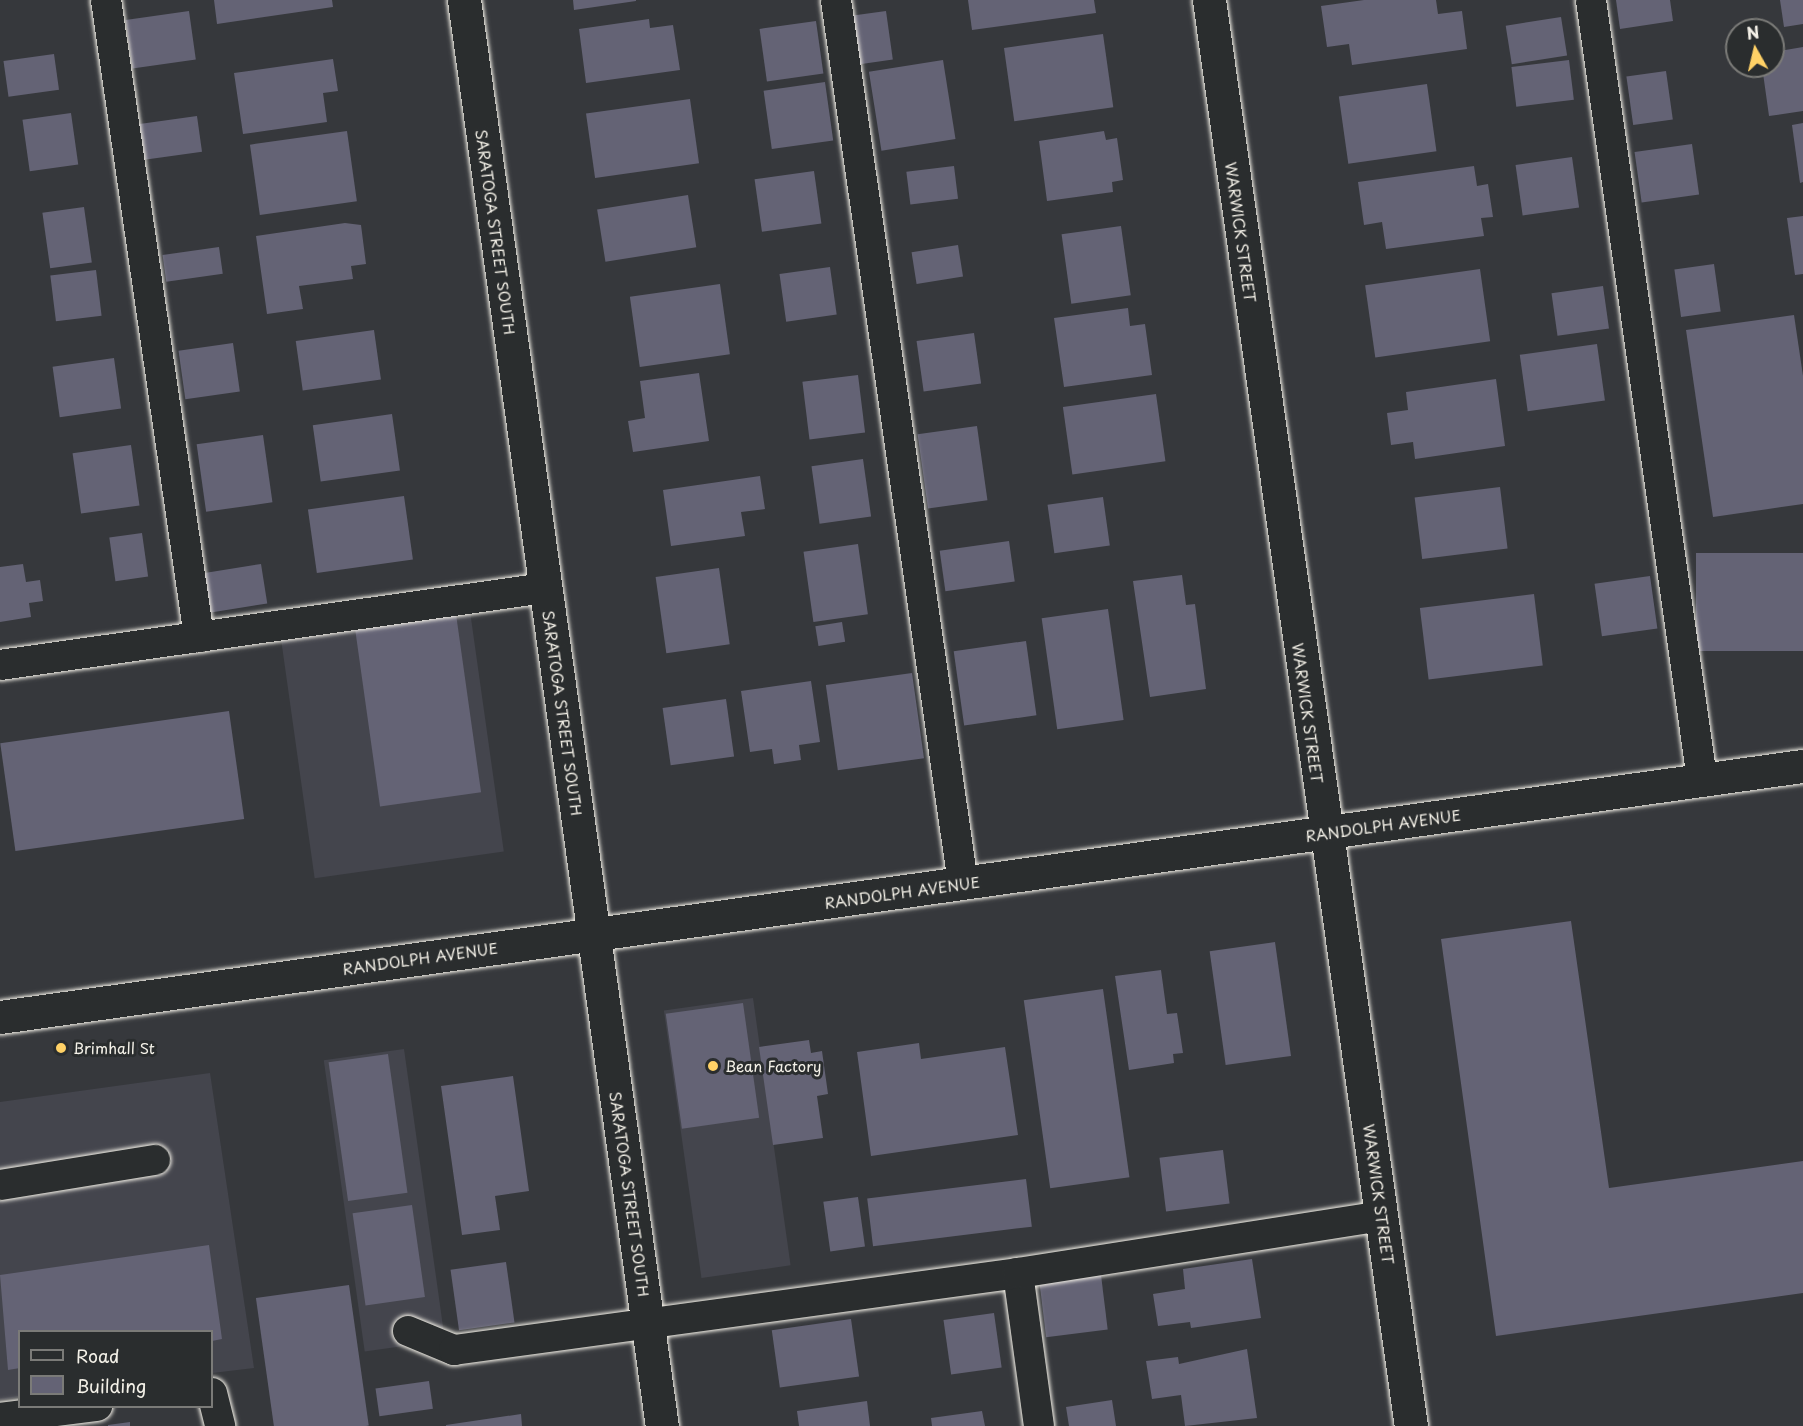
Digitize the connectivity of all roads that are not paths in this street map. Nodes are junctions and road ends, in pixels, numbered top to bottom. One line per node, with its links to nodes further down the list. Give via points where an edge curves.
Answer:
1 (106, 0): 7 (lane)
2 (464, 0): 6 (street, SARATOGA STREET SOUTH)
3 (836, 0): 12 (lane)
4 (1209, 0): 11 (street, WARWICK STREET)
5 (1591, 0): 10 (lane)
6 (545, 588): 7 (lane); 13 (street, SARATOGA STREET SOUTH)
7 (199, 637): 8 (lane)
8 (0, 665)
9 (1803, 766): 10 (street, RANDOLPH AVENUE)
10 (1702, 779): 11 (street, RANDOLPH AVENUE)
11 (1325, 834): 12 (street, RANDOLPH AVENUE); 17 (street, WARWICK STREET)
12 (963, 884): 13 (street, RANDOLPH AVENUE)
13 (593, 933): 14 (street, RANDOLPH AVENUE); 19 (street, SARATOGA STREET SOUTH)
14 (0, 1017)
15 (155, 1160): 16 (lane)
16 (0, 1185)
17 (1382, 1216): 18 (lane); 27 (street, WARWICK STREET)
18 (1018, 1274): 19 (lane); 26 (lane)
19 (648, 1326): 20 (lane, via 454,1350); 25 (street, SARATOGA STREET SOUTH)
20 (408, 1331)
21 (213, 1397): 24 (lane)
22 (88, 1408): 23 (lane)
23 (0, 1418)
24 (220, 1426)
25 (662, 1426)
26 (1039, 1426)
27 (1411, 1426)

